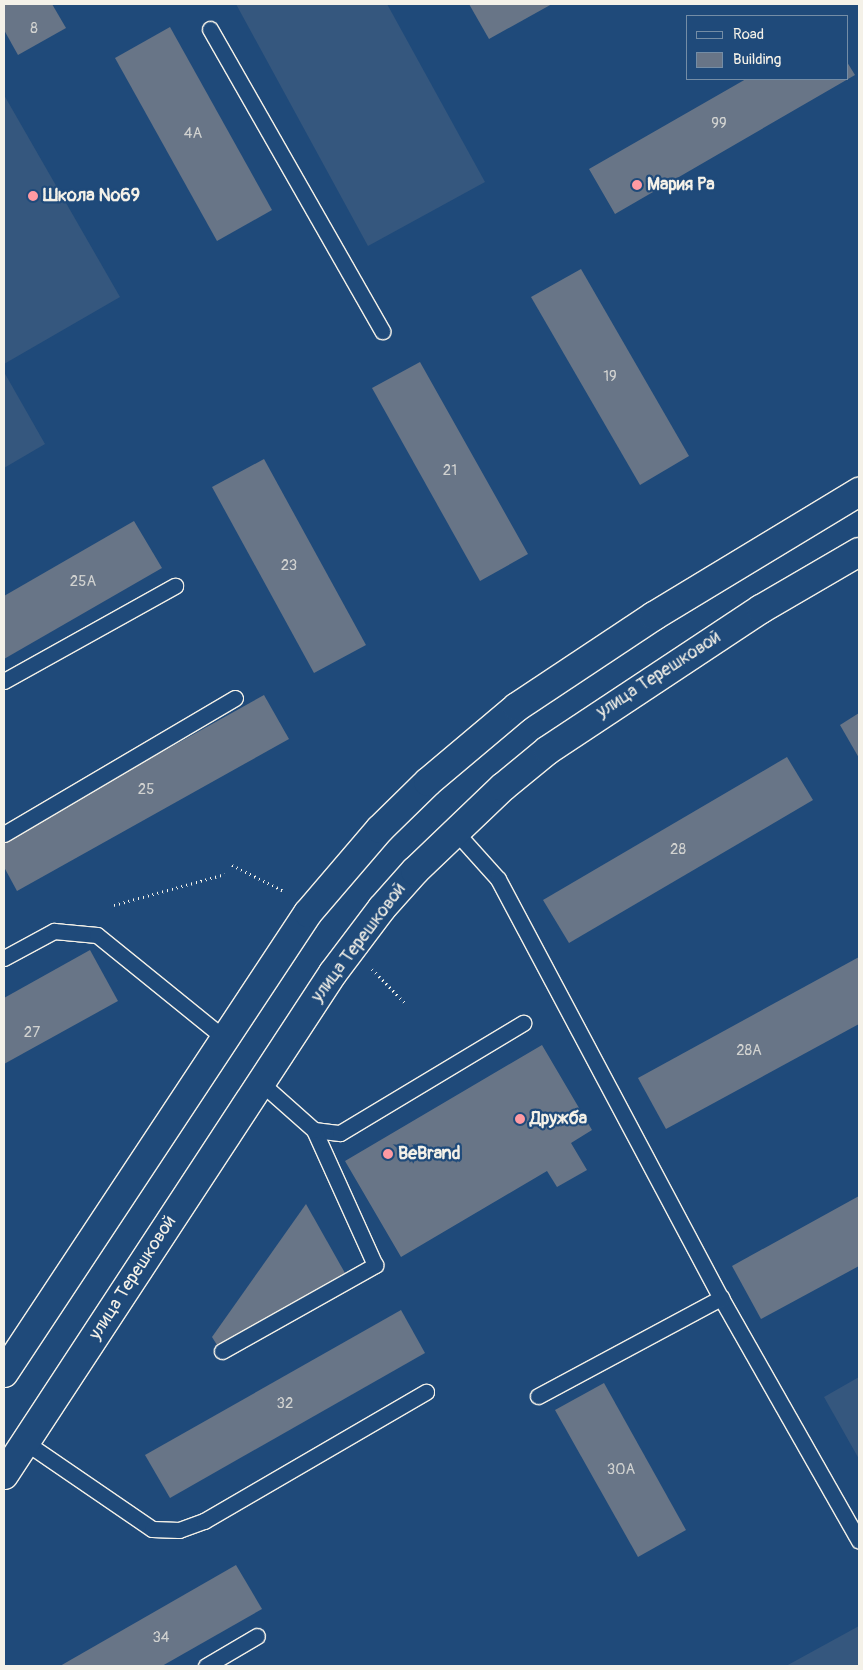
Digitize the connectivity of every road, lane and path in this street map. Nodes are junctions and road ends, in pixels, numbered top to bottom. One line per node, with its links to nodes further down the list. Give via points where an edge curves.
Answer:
1 (210, 29): 2 (lane)
2 (382, 331)
3 (859, 492): 18 (main road, via 654,616 518,706 474,741 387,823 332,882)
4 (859, 552): 8 (main road, улица Терешковой, via 761,609 596,716 548,750)
5 (175, 586): 6 (lane)
6 (4, 682)
7 (235, 698): 9 (lane)
8 (455, 831): 19 (main road, улица Терешковой, via 377,915 333,973); 21 (lane, via 498,879)
9 (4, 834)
10 (232, 864): 12 (path)
11 (225, 874): 13 (path)
12 (284, 891)
13 (114, 905)
14 (4, 958): 18 (lane, via 54,931 97,936)
15 (372, 969): 16 (path)
16 (406, 1004)
17 (523, 1023): 20 (lane, via 340,1133)
18 (224, 1038): 23 (main road)
19 (261, 1083): 20 (lane); 26 (main road, улица Терешковой)
20 (314, 1130): 22 (lane, via 375,1265)
21 (721, 1298): 25 (lane); 28 (lane)
22 (222, 1351)
23 (4, 1373)
24 (426, 1392): 26 (lane, via 204,1520 179,1530 152,1529)
25 (538, 1396)
26 (25, 1442): 27 (main road, улица Терешковой)
27 (4, 1475)
28 (859, 1541)
29 (257, 1636): 30 (lane)
30 (206, 1666)

